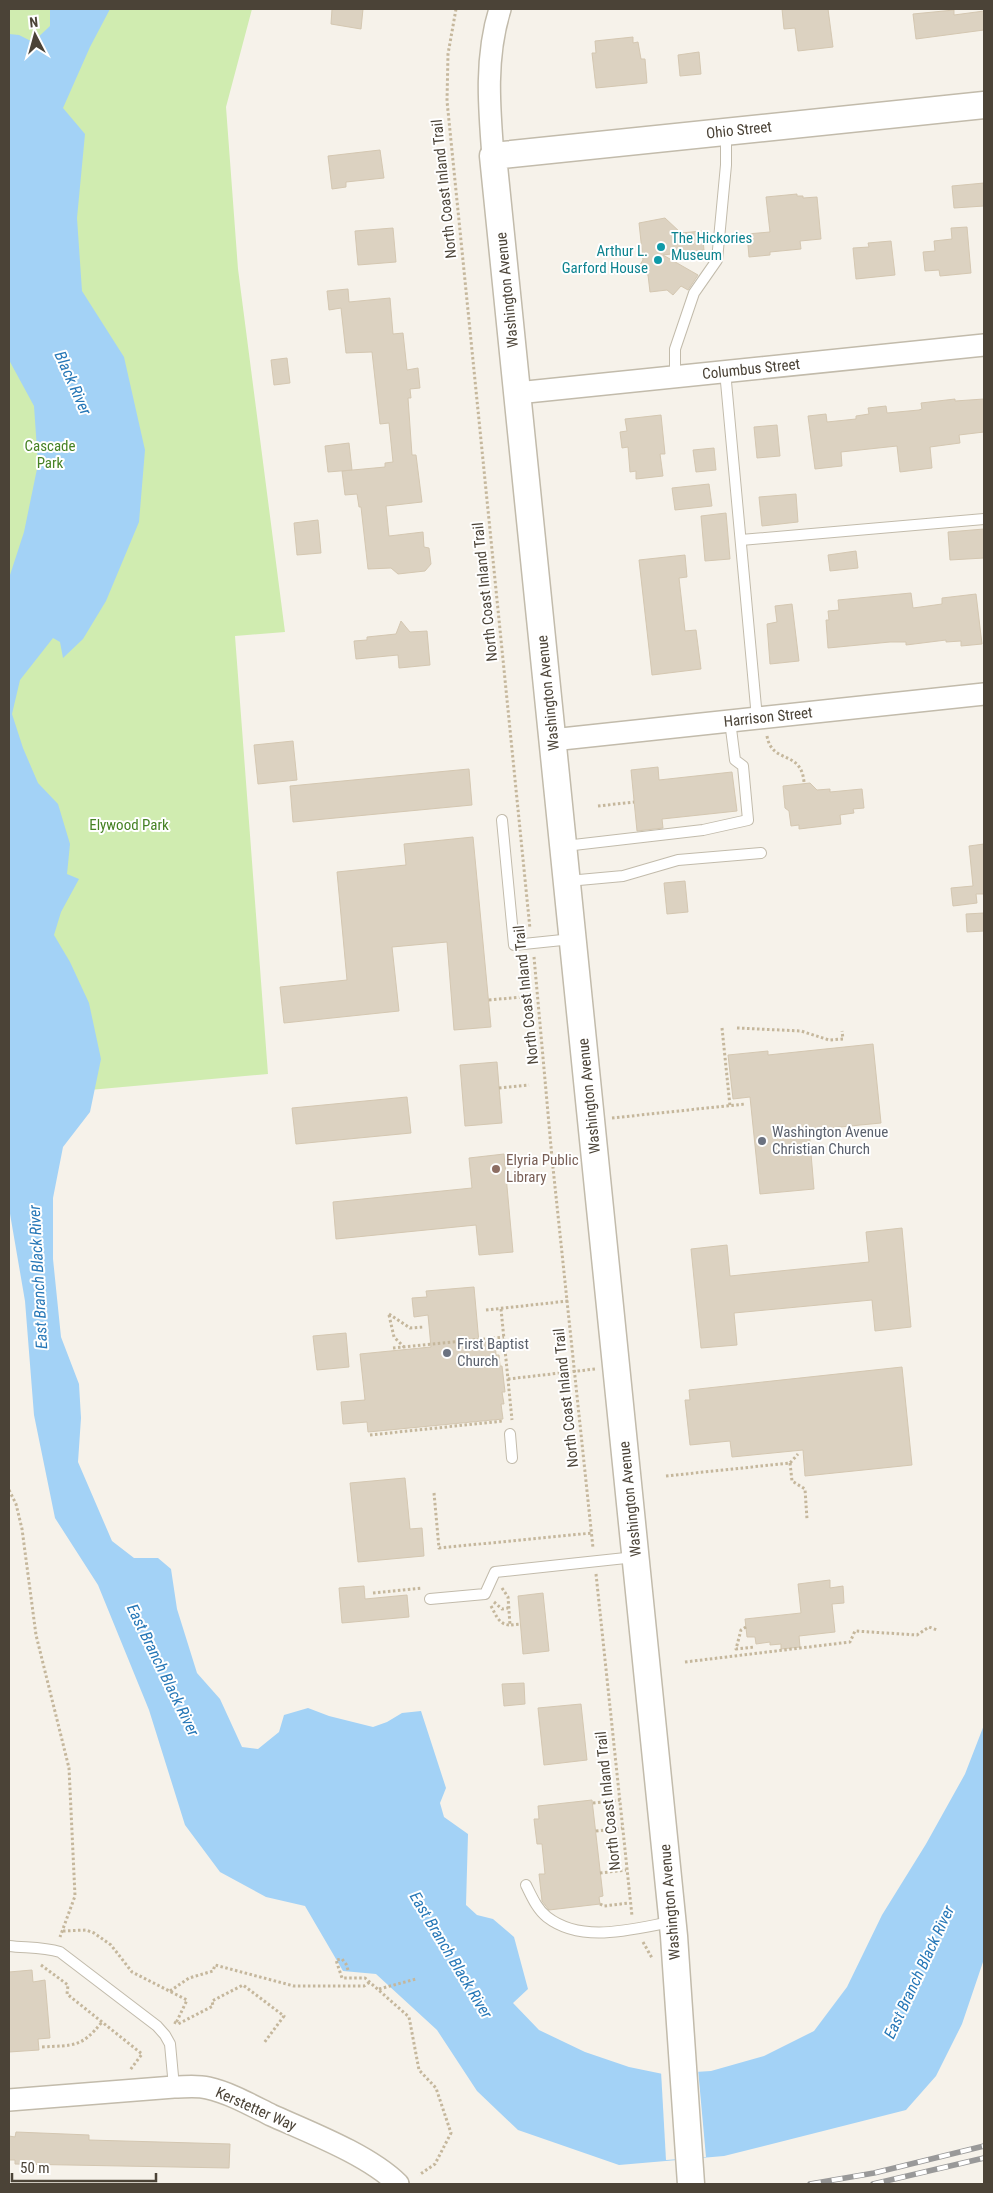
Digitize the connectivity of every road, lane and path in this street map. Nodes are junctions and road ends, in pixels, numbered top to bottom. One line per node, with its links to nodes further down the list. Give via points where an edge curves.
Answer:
1 (456, 9): 24 (path, North Coast Inland Trail, via 448,54 447,101)
2 (500, 9): 5 (street, Washington Avenue, via 489,69)
3 (984, 105): 4 (street, Ohio Street)
4 (726, 132): 5 (street, Ohio Street); 8 (lane, via 717,260 694,293 675,349)
5 (493, 156): 9 (street, Washington Avenue)
6 (984, 345): 7 (street, Columbus Street)
7 (725, 371): 8 (street, Columbus Street); 11 (lane)
8 (675, 376): 9 (street, Columbus Street)
9 (517, 393): 15 (street, Washington Avenue)
10 (984, 519): 11 (lane)
11 (741, 540): 14 (lane)
12 (984, 694): 14 (street, Harrison Street)
13 (730, 721): 14 (street, Harrison Street); 15 (street, Harrison Street); 20 (lane, via 735,760 743,766 748,820 703,830)
14 (762, 726): 16 (path, via 774,750 803,771)
15 (552, 740): 20 (street, Washington Avenue)
16 (804, 782)
17 (634, 802): 18 (path)
18 (598, 806)
19 (502, 820): 24 (lane, via 514,945)
20 (563, 846): 22 (street, Washington Avenue)
21 (761, 853): 22 (lane, via 678,860 623,876)
22 (567, 881): 23 (street, Washington Avenue)
23 (572, 938): 24 (lane); 55 (street, Washington Avenue)
24 (532, 943): 35 (path, North Coast Inland Trail)
25 (522, 997): 26 (path)
26 (489, 1000)
27 (722, 1028): 33 (path)
28 (737, 1028): 29 (path, via 801,1031 829,1040 843,1039)
29 (842, 1031)
30 (529, 1085): 31 (path)
31 (499, 1088)
32 (745, 1104): 33 (path)
33 (730, 1106): 34 (path)
34 (609, 1118)
35 (568, 1302): 36 (path); 43 (path, North Coast Inland Trail)
36 (501, 1308): 37 (path); 39 (path)
37 (486, 1310)
38 (424, 1327): 40 (path, via 410,1328 389,1314 394,1337)
39 (504, 1337): 40 (path); 44 (path)
40 (404, 1347): 41 (path)
41 (393, 1348)
42 (596, 1369): 43 (path)
43 (575, 1372): 44 (path); 54 (path, North Coast Inland Trail)
44 (508, 1379): 45 (path, via 512,1420)
45 (370, 1434)
46 (510, 1434): 48 (lane)
47 (798, 1454): 49 (path)
48 (512, 1458)
49 (790, 1463): 50 (path); 53 (path, via 792,1481 805,1490)
50 (666, 1476)
51 (9, 1490): 83 (path, via 22,1529 36,1635 69,1768 75,1896)
52 (434, 1493): 54 (path, via 439,1548)
53 (807, 1518)
54 (592, 1533): 56 (path, North Coast Inland Trail)
55 (636, 1557): 56 (lane); 81 (street, Washington Avenue)
56 (595, 1562): 60 (lane, via 496,1572 485,1594); 72 (path, North Coast Inland Trail)
57 (500, 1585): 61 (path, via 508,1597)
58 (417, 1588): 59 (path)
59 (373, 1593)
60 (430, 1599)
61 (508, 1608): 62 (path); 65 (path)
62 (502, 1609)
63 (499, 1620): 65 (path)
64 (520, 1624): 65 (path)
65 (510, 1625)
66 (746, 1627): 69 (path, via 741,1630)
67 (937, 1630): 70 (path, via 929,1627 917,1635 855,1631 850,1642)
68 (754, 1647): 69 (path)
69 (736, 1650): 70 (path)
70 (735, 1656): 71 (path)
71 (685, 1662)
72 (620, 1800): 73 (path); 74 (path, North Coast Inland Trail)
73 (593, 1803)
74 (622, 1828): 75 (path); 76 (path, North Coast Inland Trail)
75 (596, 1830)
76 (626, 1870): 77 (path); 79 (path, North Coast Inland Trail)
77 (600, 1872)
78 (526, 1886): 82 (lane, via 537,1907 561,1925 580,1931 610,1933)
79 (629, 1903): 80 (path); 82 (path, North Coast Inland Trail)
80 (600, 1904)
81 (673, 1922): 82 (lane); 89 (street, Washington Avenue)
82 (636, 1928): 89 (path, North Coast Inland Trail)
83 (63, 1931): 85 (path); 94 (path, via 94,1932 111,1945 132,1972)
84 (52, 1934): 85 (path)
85 (60, 1937): 86 (path)
86 (68, 1941)
87 (9, 1946): 99 (lane, via 60,1952 157,2026 170,2044)
88 (41, 1965): 95 (path, via 68,1985 67,1994)
89 (666, 1967): 103 (street, Washington Avenue)
90 (348, 1970): 92 (path, via 342,1960 336,1960 342,1978 362,1977)
91 (416, 1979): 93 (path)
92 (370, 1982): 93 (path); 94 (path, via 364,1986 294,1986 215,1965 213,1971 189,1978)
93 (378, 1990): 101 (path, via 408,2018 419,2070 436,2088 451,2133 435,2164)
94 (170, 1991): 96 (path, via 187,2000 174,2022 184,2022 213,2006 212,2001 242,1985 284,2016)
95 (102, 2022): 97 (path, via 87,2039 75,2045); 98 (path, via 142,2054)
96 (264, 2043)
97 (42, 2047)
98 (130, 2070)
99 (174, 2087): 100 (street, Kerstetter Way); 102 (street, Kerstetter Way, via 197,2086 228,2095 366,2162)
100 (9, 2100)
101 (419, 2175)
102 (398, 2184)
103 (691, 2184)

